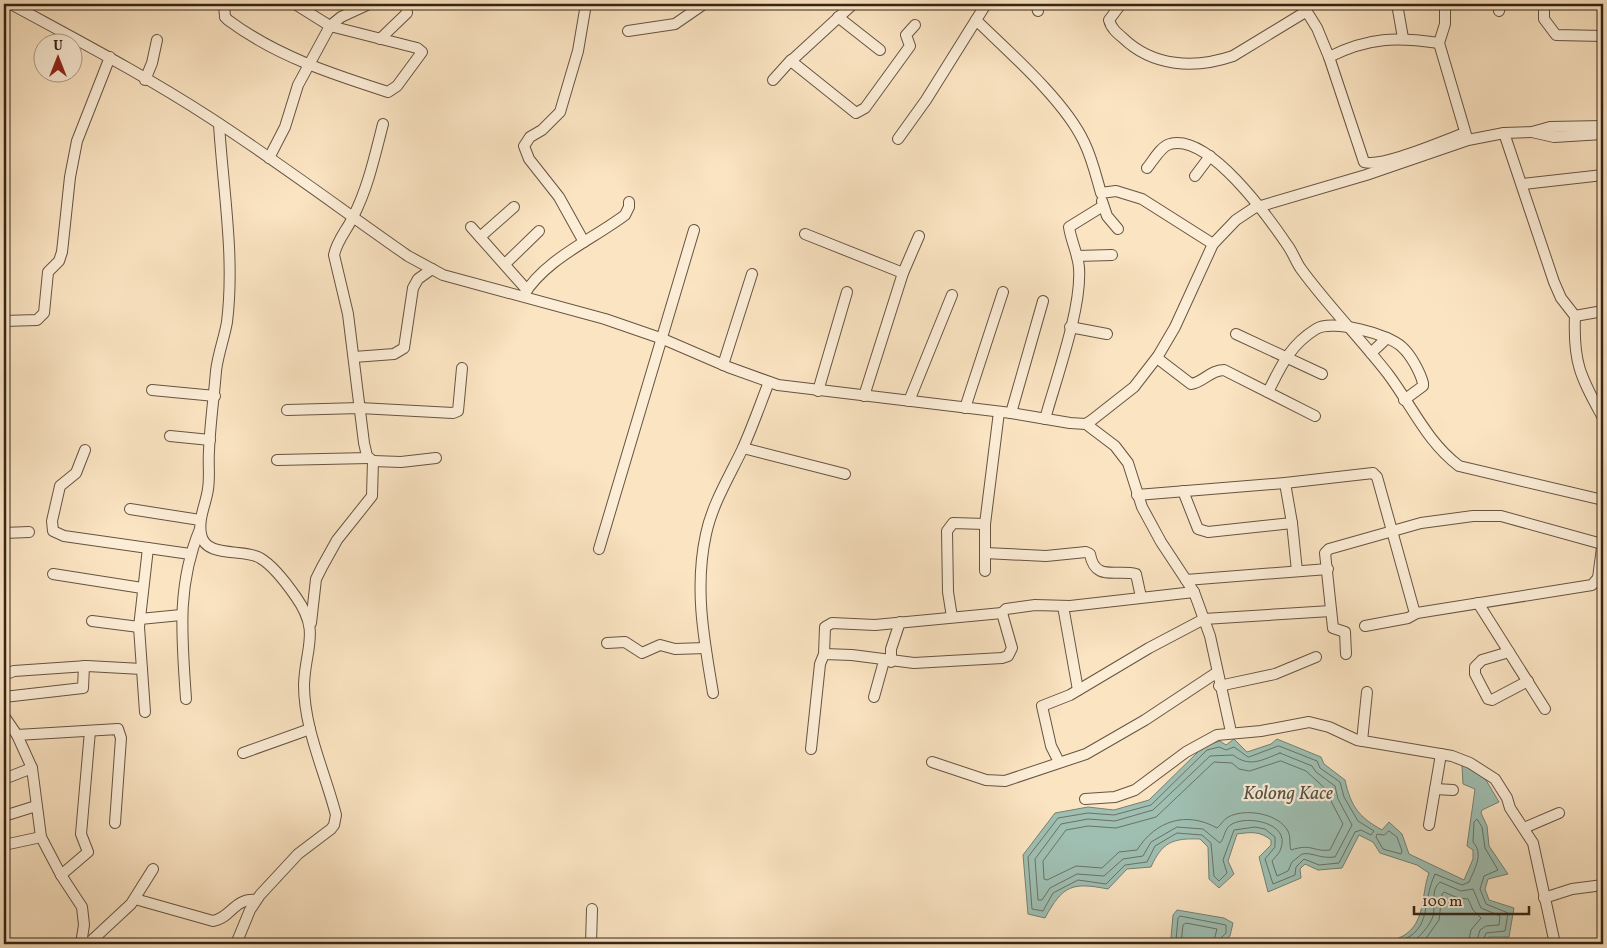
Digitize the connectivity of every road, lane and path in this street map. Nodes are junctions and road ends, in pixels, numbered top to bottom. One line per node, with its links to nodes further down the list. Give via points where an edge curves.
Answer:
1 (11, 4): 26 (street)
2 (224, 4): 29 (street, via 228,20)
3 (295, 4): 18 (street)
4 (369, 4): 18 (street)
5 (406, 4): 22 (street, via 407,13)
6 (586, 4): 59 (street, via 578,51 560,112 524,146 529,159 560,197)
7 (704, 4): 19 (street, via 675,24)
8 (853, 4): 15 (street)
9 (986, 4): 16 (street)
10 (1121, 4): 14 (street, via 1109,20 1112,27 1143,54 1173,63 1222,60 1233,56)
11 (1397, 4): 21 (street)
12 (1446, 4): 24 (street, via 1445,24)
13 (1544, 4): 20 (street, via 1544,19 1556,35)
14 (1305, 8): 27 (street, via 1318,28)
15 (838, 17): 25 (street); 28 (street)
16 (976, 20): 39 (street); 46 (street, via 1075,126 1084,142)
17 (915, 25): 28 (street, via 906,35 910,46 860,113 850,110)
18 (330, 26): 22 (street); 29 (street)
19 (628, 31)
20 (1603, 36)
21 (1403, 38): 24 (street); 27 (street, via 1352,45)
22 (380, 39): 29 (street, via 422,52 393,90 388,92)
23 (157, 40): 30 (street)
24 (1439, 43): 38 (street)
25 (880, 50)
26 (110, 57): 30 (street); 74 (street, via 78,141 70,177 62,252 59,261 48,272 44,313 37,320)
27 (1329, 57): 38 (street, via 1364,162 1371,164 1394,159)
28 (791, 60): 31 (street)
29 (308, 66): 41 (street, via 285,127)
30 (145, 80): 32 (street)
31 (773, 80)
32 (220, 124): 41 (street); 92 (street, via 230,264 226,324 218,351)
33 (383, 124): 51 (street, via 374,161)
34 (1603, 126): 35 (street, via 1550,127)
35 (1532, 132): 36 (street); 37 (street, via 1554,137)
36 (1504, 133): 38 (street); 45 (street)
37 (1603, 134)
38 (1466, 137): 50 (street, via 1366,176)
39 (898, 139)
40 (1210, 156): 42 (street, via 1185,144 1170,144); 44 (street); 50 (street)
41 (269, 158): 51 (street)
42 (1147, 168)
43 (1603, 175): 45 (street)
44 (1195, 176)
45 (1522, 184): 73 (street, via 1554,282)
46 (1101, 193): 48 (street); 60 (street, via 1116,191 1142,199)
47 (628, 202): 59 (street, via 630,207 626,215)
48 (1103, 206): 53 (street, via 1112,225); 62 (street, via 1069,227)
49 (514, 207): 58 (street)
50 (1259, 207): 60 (street, via 1236,220); 76 (street, via 1300,268)
51 (353, 218): 64 (street); 82 (street, via 334,255)
52 (471, 227): 58 (street)
53 (1118, 229)
54 (694, 230): 80 (street)
55 (539, 231): 63 (street)
56 (805, 234): 65 (street)
57 (919, 236): 65 (street)
58 (480, 237): 63 (street)
59 (584, 242): 69 (street, via 543,272)
60 (1214, 244): 84 (street, via 1175,328)
61 (1112, 255): 62 (street)
62 (1077, 256): 75 (street, via 1079,282)
63 (504, 264): 69 (street)
64 (432, 269): 69 (street, via 443,275); 82 (street, via 418,279 413,288 404,348 394,354)
65 (903, 273): 93 (street)
66 (752, 274): 85 (street)
67 (847, 292): 90 (street)
68 (1003, 292): 97 (street)
69 (525, 293): 80 (street)
70 (952, 295): 95 (street)
71 (1043, 301): 100 (street)
72 (1603, 311): 73 (street)
73 (1575, 316): 102 (street, via 1576,361)
74 (4, 321)
75 (1070, 327): 77 (street); 103 (street)
76 (1348, 327): 79 (street); 81 (street); 83 (street, via 1332,324 1316,329)
77 (1107, 334)
78 (1236, 334): 83 (street)
79 (1387, 338): 81 (street); 94 (street, via 1402,346 1423,383)
80 (663, 339): 85 (street); 126 (street)
81 (1371, 353): 94 (street)
82 (354, 357): 96 (street)
83 (1285, 357): 87 (street); 91 (street)
84 (1157, 358): 91 (street, via 1191,384 1212,372 1224,370); 104 (street, via 1134,387)
85 (723, 365): 88 (street)
86 (462, 368): 96 (street, via 456,412)
87 (1322, 374)
88 (769, 382): 90 (street); 107 (street)
89 (152, 390): 92 (street)
90 (818, 391): 93 (street)
91 (1268, 392): 101 (street)
92 (215, 396): 106 (street)
93 (864, 396): 95 (street)
94 (1404, 400): 116 (street, via 1444,455 1459,466)
95 (909, 401): 97 (street)
96 (360, 408): 98 (street); 111 (street, via 364,444)
97 (965, 408): 99 (street)
98 (286, 410)
99 (999, 412): 100 (street); 120 (street)
100 (1011, 413): 103 (street)
101 (1315, 416)
102 (1603, 418)
103 (1045, 419): 104 (street)
104 (1086, 424): 115 (street, via 1115,446 1128,462)
105 (170, 436): 106 (street)
106 (210, 440): 119 (street, via 208,490)
107 (743, 448): 112 (street); 153 (street, via 710,518 706,535 699,582)
108 (85, 450): 125 (street, via 76,473 60,486 52,521 53,531 64,536)
109 (436, 458): 111 (street, via 401,462)
110 (277, 460): 111 (street)
111 (371, 460): 148 (street, via 372,496 337,540 316,579)
112 (845, 474)
113 (1285, 483): 114 (street); 118 (street); 121 (street, via 1373,473 1377,477)
114 (1183, 491): 115 (street); 118 (street, via 1195,524 1202,531)
115 (1137, 495): 133 (street, via 1161,542)
116 (1603, 500)
117 (130, 509): 119 (street)
118 (1292, 523): 131 (street)
119 (200, 524): 128 (street); 148 (street, via 202,538 212,548 248,553 264,560 296,596)
120 (985, 524): 127 (street); 143 (street, via 953,523 949,526 948,592)
121 (1392, 531): 124 (street, via 1448,518 1501,516); 129 (street, via 1329,549 1325,553); 140 (street)
122 (29, 532): 123 (street)
123 (4, 533)
124 (1603, 542): 137 (street, via 1595,584)
125 (148, 548): 128 (street); 134 (street)
126 (599, 549)
127 (985, 553): 130 (street); 136 (street, via 1046,556 1088,552 1098,570 1136,574)
128 (190, 554): 142 (street)
129 (1328, 569): 131 (street); 139 (street)
130 (985, 570)
131 (1297, 571): 133 (street)
132 (53, 574): 134 (street)
133 (1186, 580): 135 (street)
134 (142, 588): 147 (street)
135 (1194, 592): 136 (street); 144 (street)
136 (1141, 597): 138 (street)
137 (1478, 603): 140 (street); 154 (street)
138 (1063, 606): 141 (street, via 1009,608); 165 (street)
139 (1331, 611): 144 (street); 156 (street, via 1334,629 1345,632)
140 (1417, 613): 149 (street, via 1408,618)
141 (1002, 614): 143 (street); 158 (street, via 1012,648 1008,656 961,662)
142 (181, 615): 147 (street); 170 (street)
143 (952, 617): 146 (street)
144 (1204, 619): 161 (street); 165 (street)
145 (92, 622): 147 (street)
146 (900, 622): 155 (street, via 827,625 823,636); 158 (street)
147 (139, 623): 160 (street)
148 (311, 625): 174 (street, via 304,682)
149 (1366, 626)
150 (4, 634): 152 (street)
151 (608, 643): 153 (street, via 625,642 642,653 660,645 675,649)
152 (4, 647)
153 (705, 648): 167 (street)
154 (1509, 652): 163 (street); 163 (street, via 1482,660 1475,667 1475,674 1488,699 1492,700)
155 (824, 654): 158 (street); 179 (street, via 820,664)
156 (1346, 654)
157 (1316, 657): 164 (street, via 1274,674)
158 (888, 661): 169 (street)
159 (84, 666): 160 (street); 162 (street, via 14,671); 168 (street, via 84,688)
160 (142, 668): 172 (street)
161 (1216, 673): 164 (street); 183 (street, via 1086,754)
162 (4, 675)
163 (1528, 681): 171 (street)
164 (1219, 686): 176 (street)
165 (1078, 690): 183 (street, via 1042,706 1051,746)
166 (1367, 692): 178 (street)
167 (714, 693)
168 (4, 697)
169 (874, 697)
170 (186, 699)
171 (1544, 709)
172 (145, 712)
173 (4, 716): 177 (street)
174 (310, 729): 180 (street); 202 (street, via 336,815 334,825 298,854)
175 (90, 731): 177 (street); 192 (street, via 113,729 121,732); 198 (street, via 81,834 88,852)
176 (1231, 732): 178 (street, via 1261,731 1309,722); 188 (street, via 1211,737 1186,752 1136,790 1115,797)
177 (16, 735): 184 (street)
178 (1362, 740): 181 (street)
179 (811, 749)
180 (243, 753)
181 (1441, 754): 186 (street); 194 (street, via 1461,758 1489,773 1501,785 1514,815)
182 (932, 762): 183 (street, via 995,782)
183 (1059, 762)
184 (32, 768): 185 (street); 189 (street)
185 (4, 779)
186 (1435, 789): 187 (street); 193 (street)
187 (1454, 790)
188 (1085, 799)
189 (36, 806): 191 (street); 195 (street)
190 (1559, 813): 194 (street)
191 (4, 816)
192 (115, 823)
193 (1429, 825)
194 (1524, 828): 200 (street, via 1533,843)
195 (41, 836): 196 (street); 198 (street)
196 (4, 845)
197 (153, 869): 201 (street)
198 (61, 875): 204 (street, via 82,907)
199 (1603, 885): 200 (street, via 1572,889)
200 (1544, 898): 208 (street)
201 (135, 899): 202 (street, via 213,920 240,902); 205 (street)
202 (256, 900): 206 (street)
203 (592, 910): 207 (street)
204 (82, 944)
205 (88, 944)
206 (236, 944)
207 (591, 944)
208 (1555, 944)

